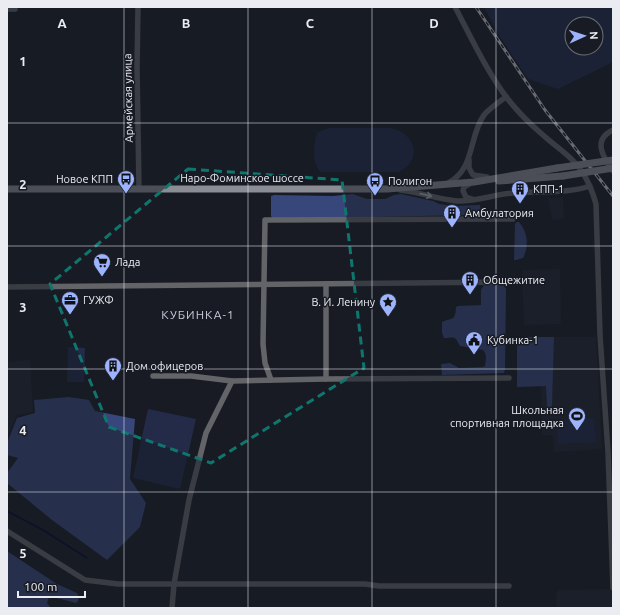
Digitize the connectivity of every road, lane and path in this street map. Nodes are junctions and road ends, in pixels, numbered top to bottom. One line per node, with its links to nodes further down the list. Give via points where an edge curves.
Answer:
1 (15, 7): 4 (street)
2 (138, 7): 15 (street, Армейская улица)
3 (455, 7): 5 (street)
4 (7, 9)
5 (506, 97): 7 (street, via 484,115); 13 (street, via 543,136 576,163)
6 (613, 130): 9 (street, via 605,134 601,148 603,156)
7 (469, 156): 10 (street, via 469,168 473,175); 12 (street, via 458,176)
8 (613, 160): 10 (main road, Наро-Фоминское шоссе, bridge)
9 (613, 169): 11 (main road, Наро-Фоминское шоссе, bridge, via 563,176)
10 (496, 178): 11 (main road, Наро-Фоминское шоссе)
11 (475, 182): 12 (main road, Наро-Фоминское шоссе); 17 (street, via 464,187 464,194 466,197)
12 (444, 185): 16 (main road, Наро-Фоминское шоссе)
13 (590, 186): 17 (street, via 575,190 514,193); 31 (street, via 596,204)
14 (7, 189): 15 (main road, Наро-Фоминское шоссе)
15 (140, 189): 16 (main road, Наро-Фоминское шоссе)
16 (388, 189): 17 (street, one-way to 17, via 456,201)
17 (478, 199)
18 (513, 219): 20 (street, via 265,220)
19 (512, 282): 21 (street)
20 (264, 283): 21 (street); 22 (street); 26 (street, via 263,344)
21 (326, 284): 25 (street)
22 (7, 287)
23 (153, 376): 27 (street, via 191,376)
24 (509, 378): 25 (street)
25 (326, 379): 26 (street)
26 (270, 380): 27 (street)
27 (232, 381): 29 (street, via 206,434 189,500)
28 (7, 531): 29 (street, via 84,580 118,584)
29 (174, 584): 30 (street); 32 (street)
30 (509, 586)
31 (613, 588)
32 (172, 608)

